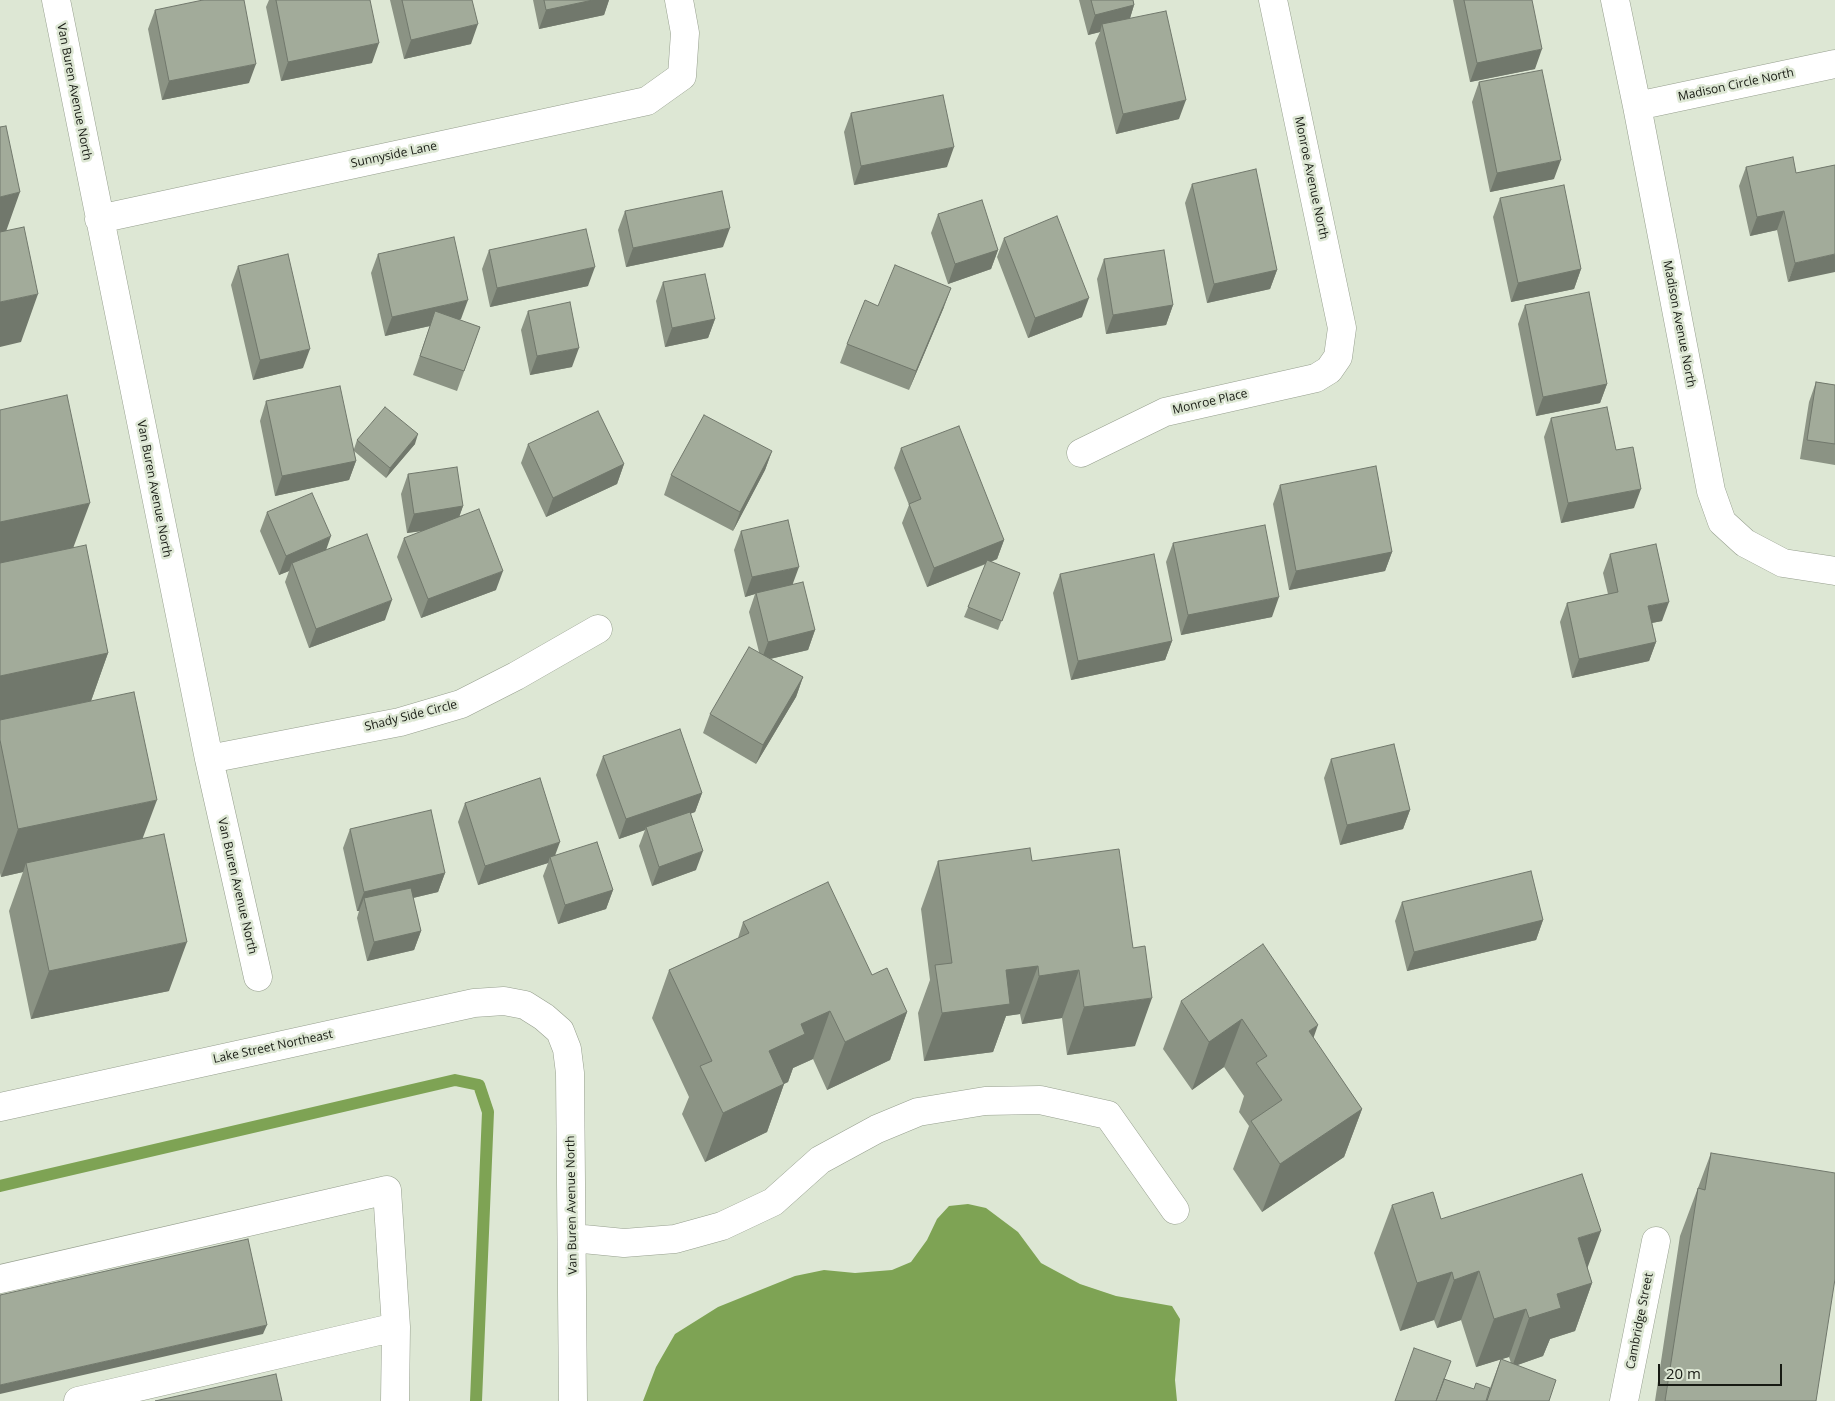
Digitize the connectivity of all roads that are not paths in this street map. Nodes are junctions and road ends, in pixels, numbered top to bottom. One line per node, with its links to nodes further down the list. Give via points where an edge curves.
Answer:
1 (56, 0): 7 (street, Van Buren Avenue North)
2 (679, 0): 7 (street, Sunnyside Lane, via 685,33 682,76 647,101)
3 (1273, 0): 8 (street, Monroe Avenue North, via 1342,328)
4 (1614, 0): 6 (street, Madison Avenue North)
5 (1835, 64): 6 (street, Madison Circle North)
6 (1637, 106): 10 (street, Madison Avenue North, via 1711,492 1722,522 1745,544 1783,563)
7 (99, 218): 12 (street, Van Buren Avenue North)
8 (1338, 357): 9 (street, Monroe Place, via 1329,370 1316,378 1165,412)
9 (1081, 453)
10 (1835, 572)
11 (598, 629): 12 (street, Shady Side Circle, via 461,704 400,722)
12 (209, 759): 13 (street, Van Buren Avenue North)
13 (258, 977)
14 (544, 1017): 15 (street, Lake Street Northeast, via 524,1005 504,1000 474,1003); 17 (street, Van Buren Avenue North, via 560,1031 567,1048)
15 (0, 1107)
16 (1175, 1210): 17 (street, via 1108,1115 1040,1100 985,1101 918,1112 877,1129 820,1160 773,1202 722,1226 675,1238 624,1243)
17 (573, 1238): 23 (street, Van Buren Avenue North)
18 (1656, 1241): 24 (street, Cambridge Street)
19 (0, 1279): 20 (street, via 387,1190)
20 (396, 1327): 21 (street); 22 (street)
21 (78, 1401)
22 (395, 1401)
23 (573, 1401)
24 (1624, 1401)

